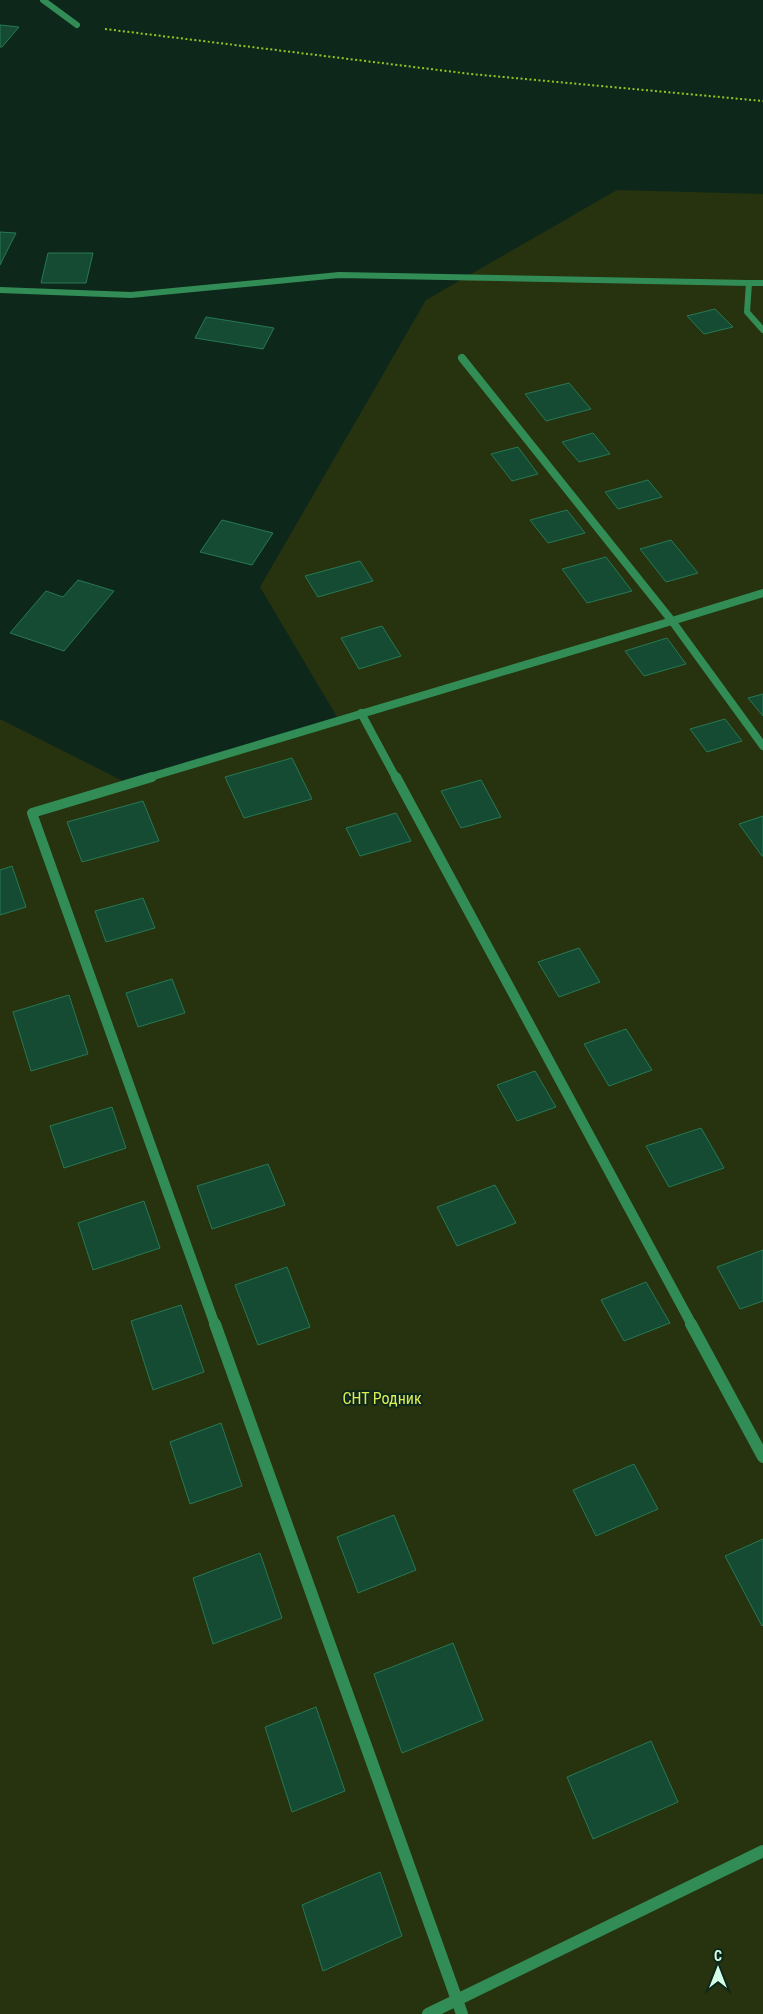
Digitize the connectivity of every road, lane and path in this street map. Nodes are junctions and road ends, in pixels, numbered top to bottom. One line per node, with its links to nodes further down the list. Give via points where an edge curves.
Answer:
1 (43, 0): 2 (street)
2 (77, 25): 3 (path, via 471,74)
3 (763, 101)
4 (749, 283): 5 (street); 6 (street, via 338,275 131,295); 7 (street, via 746,312)
5 (763, 283)
6 (0, 290)
7 (763, 330)
8 (462, 358): 10 (street)
9 (763, 593): 10 (street)
10 (672, 622): 11 (street); 12 (street)
11 (361, 713): 13 (street); 15 (street, via 32,813)
12 (763, 746)
13 (763, 1456)
14 (763, 1851): 15 (street)
15 (456, 2000): 16 (street); 17 (street)
16 (428, 2014)
17 (462, 2014)

